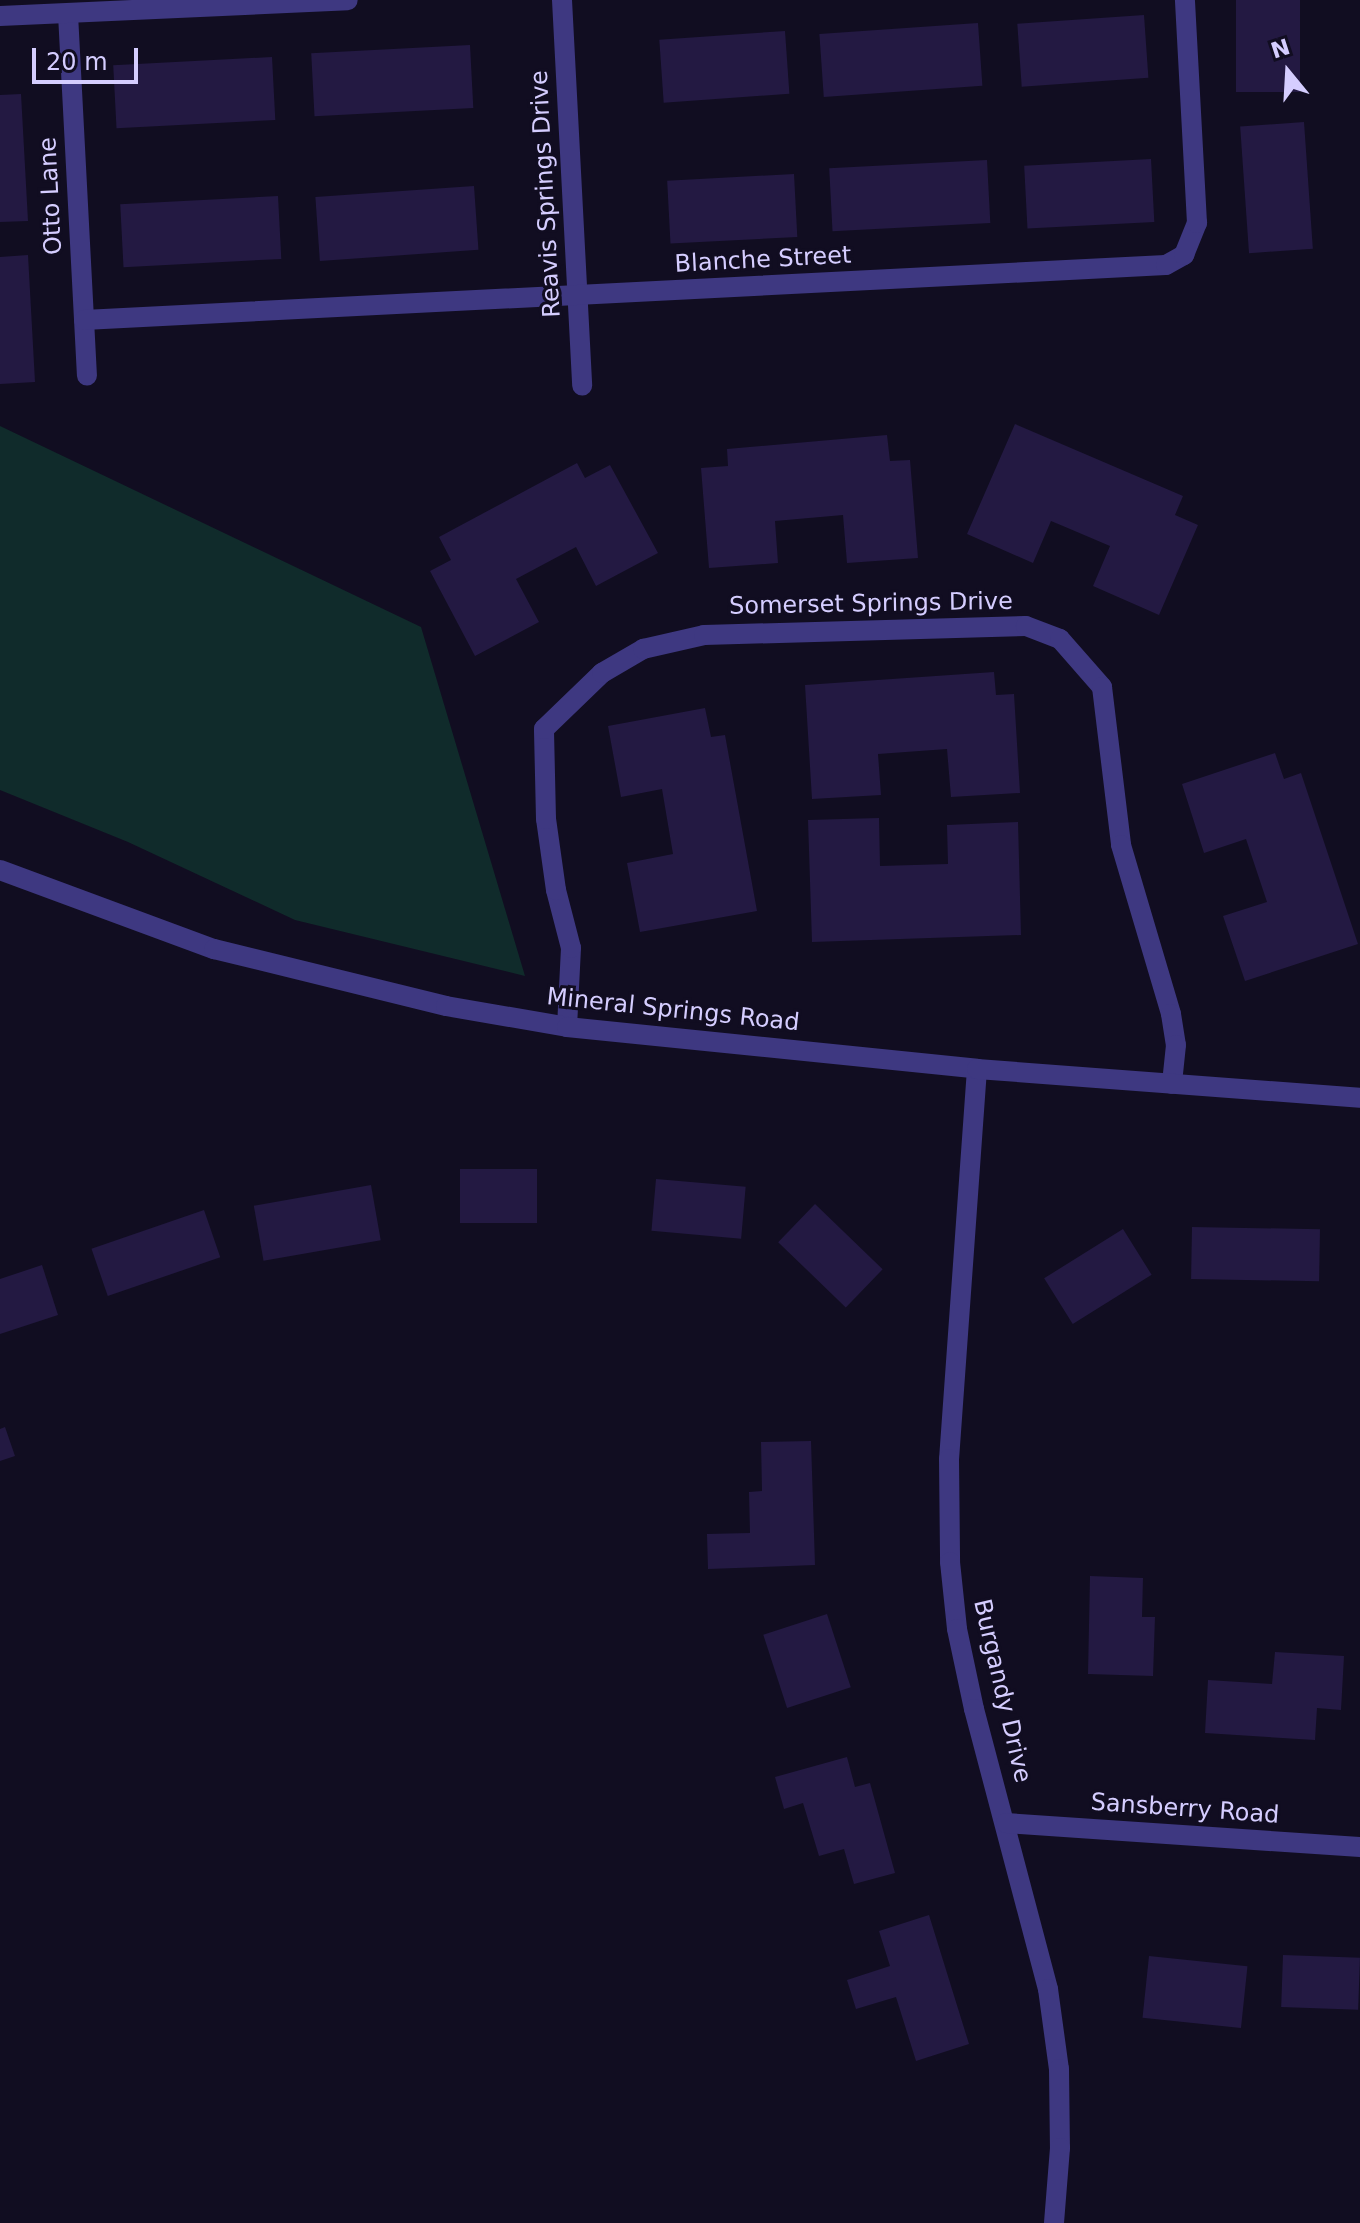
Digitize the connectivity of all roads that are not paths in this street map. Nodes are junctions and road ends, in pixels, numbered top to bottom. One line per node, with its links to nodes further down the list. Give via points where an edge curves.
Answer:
1 (348, 0): 4 (street)
2 (562, 0): 6 (street, Reavis Springs Drive)
3 (1185, 0): 6 (street, Blanche Street, via 1197,223 1184,255 1166,265)
4 (68, 14): 5 (street); 7 (street, Otto Lane)
5 (0, 16)
6 (577, 295): 7 (street, Blanche Street); 9 (street, Reavis Springs Drive)
7 (84, 320): 8 (street, Otto Lane)
8 (87, 376)
9 (582, 385)
10 (0, 870): 11 (street, Mineral Springs Road, via 214,949 446,1006)
11 (567, 1027): 12 (street, Mineral Springs Road); 13 (street, Somerset Springs Drive, via 571,948 546,819 544,729 602,673 643,649 704,635 1026,626 1060,639 1102,687 1121,845 1171,1014 1176,1045)
12 (977, 1069): 13 (street, Mineral Springs Road); 15 (street, Burgandy Drive, via 949,1459 950,1562 971,1696)
13 (1172, 1084): 14 (street, Mineral Springs Road)
14 (1360, 1098)
15 (1006, 1823): 16 (street, Sansberry Road); 17 (street, Burgandy Drive, via 1048,1989 1059,2069)
16 (1360, 1847)
17 (1054, 2223)

